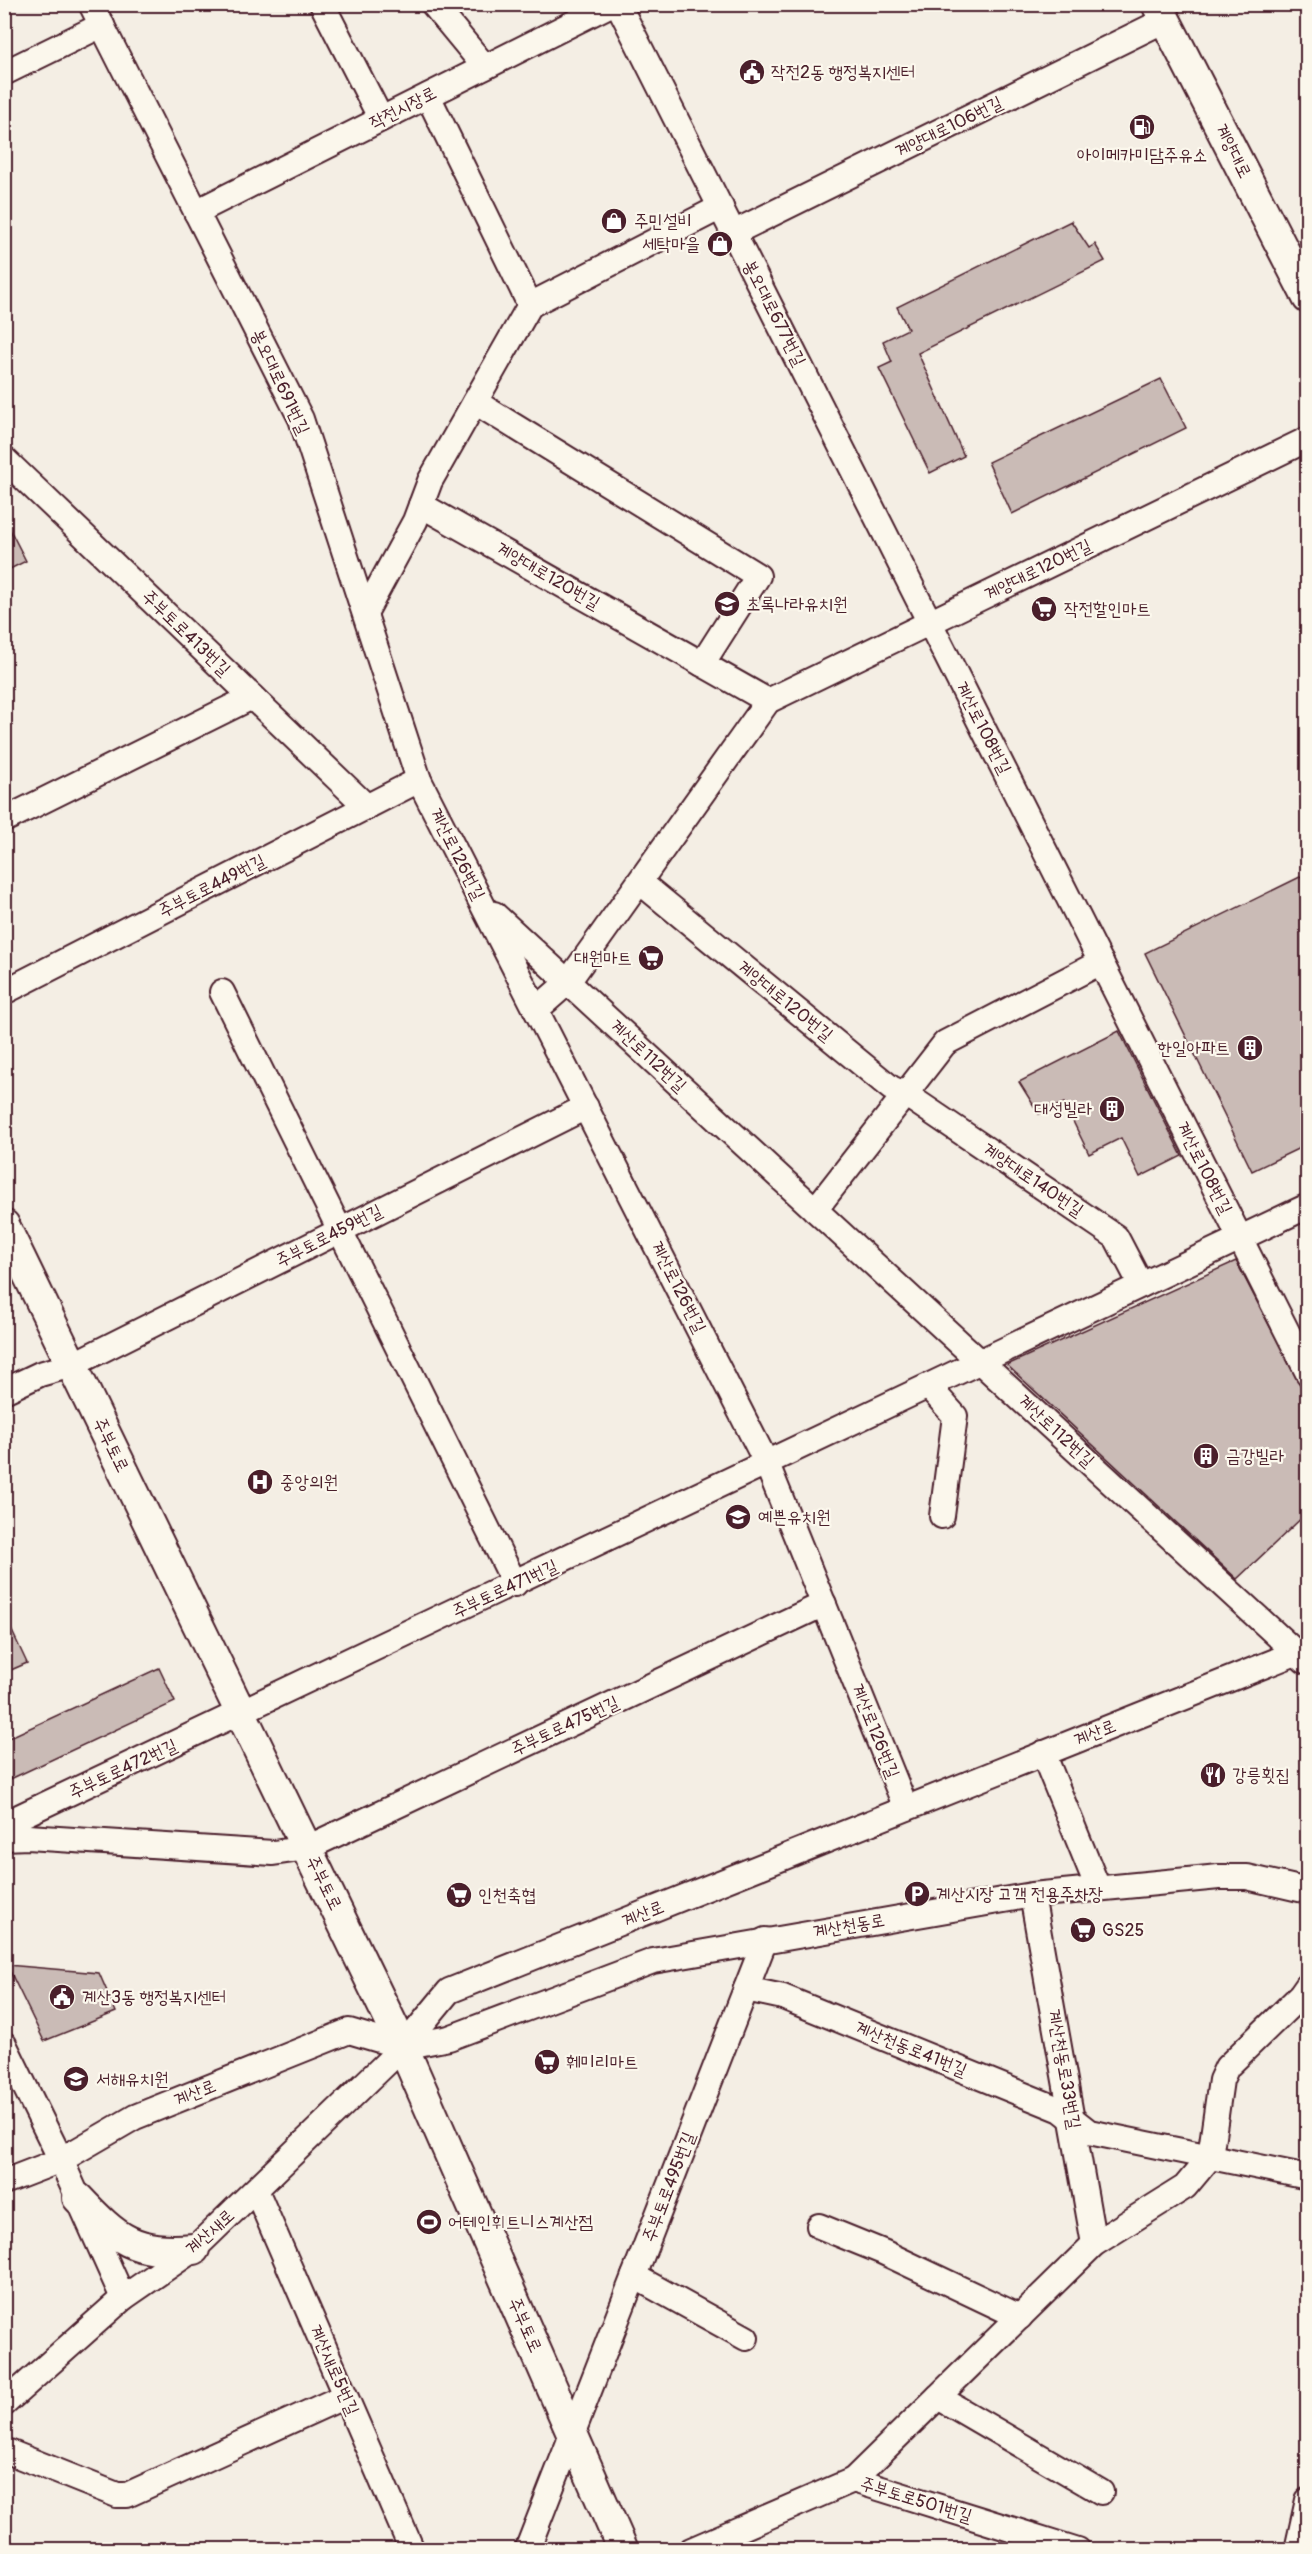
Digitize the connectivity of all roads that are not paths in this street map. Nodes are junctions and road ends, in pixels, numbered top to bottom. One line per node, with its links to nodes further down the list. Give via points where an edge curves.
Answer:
1 (322, 4): 10 (street)
2 (433, 4): 7 (street)
3 (610, 4): 7 (street, 작전시장로)
4 (618, 4): 11 (street, 봉오대로677번길)
5 (1161, 12): 13 (street, 계양대로106번길); 14 (main road, 계양대로)
6 (96, 15): 8 (street); 12 (street, 봉오대로691번길)
7 (485, 67): 9 (street, 작전시장로)
8 (4, 73)
9 (428, 96): 10 (street, 작전시장로); 16 (street)
10 (381, 119): 12 (street, 작전시장로)
11 (721, 207): 13 (street, 봉오대로677번길); 16 (street)
12 (196, 212): 21 (street, 봉오대로691번길, via 301,419)
13 (733, 233): 22 (street, 봉오대로677번길)
14 (1299, 258): 15 (main road, 계양대로)
15 (1308, 298)
16 (530, 305): 17 (street)
17 (475, 402): 20 (street, via 430,481); 23 (street, via 758,576)
18 (1308, 439): 22 (street, 계양대로120번길)
19 (4, 459): 24 (street, 주부토로413번길)
20 (421, 505): 21 (street); 23 (street, 계양대로120번길)
21 (365, 613): 26 (street, 봉오대로691번길)
22 (930, 622): 25 (street, 계양대로120번길); 31 (street, 계산로108번길)
23 (702, 664): 25 (street, 계양대로120번길)
24 (252, 697): 27 (street, 주부토로413번길); 28 (street)
25 (768, 701): 29 (street, 계양대로120번길)
26 (419, 780): 27 (street, 주부토로449번길); 30 (street, 계산로126번길)
27 (367, 807): 33 (street, 주부토로449번길)
28 (4, 820)
29 (639, 882): 32 (street, 계양대로120번길); 36 (street, 계양대로120번길, via 891,1088)
30 (481, 903): 32 (street, 계산로112번길); 35 (street, 계산로126번길)
31 (1101, 962): 36 (street, via 945,1043); 42 (street, 계산로108번길)
32 (568, 982): 35 (street, 계양대로120번길); 39 (street, 계산로112번길)
33 (4, 992)
34 (222, 992): 41 (street)
35 (536, 1010): 37 (street, 계산로126번길)
36 (905, 1094): 39 (street); 43 (street, 계양대로140번길, via 1116,1237)
37 (586, 1107): 41 (street, 주부토로459번길); 49 (street, 계산로126번길)
38 (1308, 1206): 42 (street)
39 (815, 1210): 44 (street, 계산로112번길)
40 (4, 1225): 45 (main road, 주부토로)
41 (341, 1230): 45 (street, 주부토로459번길); 51 (street)
42 (1240, 1238): 43 (street); 46 (street, 계산로108번길)
43 (1141, 1285): 44 (street)
44 (981, 1362): 47 (street); 53 (street, 계산로112번길)
45 (72, 1365): 48 (street, 주부토로459번길, via 40,1374); 54 (main road, 주부토로)
46 (1308, 1373)
47 (929, 1387): 49 (street); 50 (street, via 955,1416)
48 (4, 1391)
49 (767, 1464): 51 (street, 주부토로471번길); 52 (street, 계산로126번길)
50 (942, 1516)
51 (515, 1584): 54 (street, 주부토로471번길)
52 (824, 1604): 56 (street, 계산로126번길); 59 (street, 주부토로475번길)
53 (1304, 1654): 55 (street, 계산로)
54 (242, 1714): 57 (street, 주부토로472번길); 59 (main road, 주부토로)
55 (1044, 1754): 56 (street, 계산로); 60 (street)
56 (906, 1808): 67 (street, 계산로, via 449,1991)
57 (4, 1824)
58 (4, 1838): 59 (street, 주부토로475번길, via 273,1853)
59 (307, 1848): 67 (main road, 주부토로)
60 (1098, 1888): 61 (street, 계산천동로, via 1247,1877); 62 (street, 계산천동로)
61 (1308, 1891)
62 (1032, 1895): 63 (street, 계산천동로); 68 (street, 계산천동로33번길)
63 (765, 1940): 65 (street, 주부토로495번길); 67 (street, 계산천동로, via 653,1961 448,2038)
64 (1308, 1985): 69 (street, via 1227,2067 1221,2080)
65 (746, 1989): 68 (street, 계산천동로41번길, via 783,1997); 78 (street, 주부토로495번길)
66 (4, 2044): 70 (street)
67 (403, 2048): 70 (street, 계산로, via 349,2031 135,2117); 73 (street, 계산새로); 85 (main road, 주부토로)
68 (1073, 2118): 69 (street, 계산천동로41번길, via 1089,2132); 76 (street, 계산천동로33번길)
69 (1210, 2157): 71 (street, 계산천동로41번길); 76 (street, via 1185,2187)
70 (61, 2160): 72 (street, 계산로); 74 (street)
71 (1308, 2177)
72 (4, 2182)
73 (256, 2190): 77 (street, 계산새로); 82 (street, 계산새로5번길)
74 (78, 2198): 77 (main road, via 106,2228 130,2243 161,2252); 79 (street)
75 (819, 2226): 80 (street, via 884,2252)
76 (1094, 2244): 80 (street)
77 (194, 2249): 79 (street, 계산새로)
78 (634, 2276): 81 (street); 85 (street, 주부토로495번길)
79 (123, 2298): 84 (street, 계산새로)
80 (1020, 2317): 83 (street)
81 (746, 2338)
82 (345, 2396): 86 (street, via 127,2495 117,2495); 90 (street, 계산새로5번길)
83 (938, 2397): 87 (street); 88 (street)
84 (4, 2404)
85 (572, 2434): 91 (street, 주부토로495번길); 92 (main road, 주부토로)
86 (4, 2450)
87 (853, 2480): 93 (street, 주부토로501번길); 94 (street, 주부토로501번길)
88 (1101, 2492)
89 (1308, 2500): 95 (street)
90 (412, 2550)
91 (527, 2550)
92 (623, 2550)
93 (691, 2550)
94 (1078, 2550)
95 (1297, 2550)

